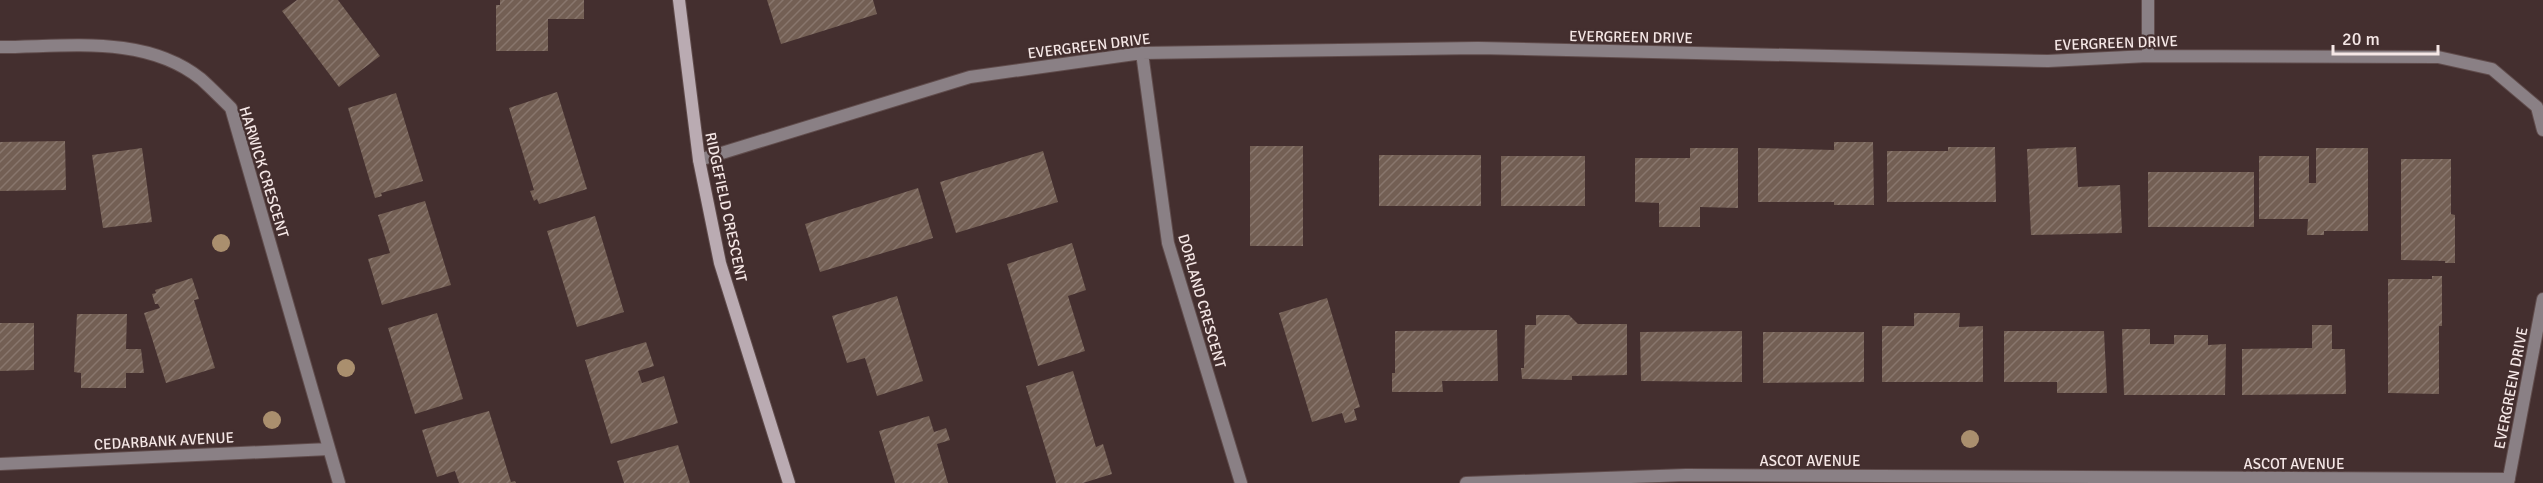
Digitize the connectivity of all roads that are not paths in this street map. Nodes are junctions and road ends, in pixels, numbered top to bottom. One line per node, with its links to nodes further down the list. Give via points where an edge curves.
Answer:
1 (679, 0): 7 (street, RIDGEFIELD CRESCENT)
2 (2148, 0): 5 (street)
3 (0, 47): 9 (street, HARWICK CRESCENT, via 122,46 164,58 199,78 231,108)
4 (1142, 53): 5 (street, EVERGREEN DRIVE, via 1478,48 2048,61); 7 (street, EVERGREEN DRIVE, via 970,77); 16 (street, DORLAND CRESCENT, via 1168,243)
5 (2148, 56): 6 (street, EVERGREEN DRIVE, via 2438,57 2492,69 2538,107)
6 (2543, 130)
7 (699, 160): 15 (street, RIDGEFIELD CRESCENT, via 720,263)
8 (2543, 299): 13 (street, EVERGREEN DRIVE)
9 (330, 449): 10 (street, CEDARBANK AVENUE); 14 (street, HARWICK CRESCENT)
10 (0, 464)
11 (1687, 479): 12 (street, ASCOT AVENUE); 17 (street, ASCOT AVENUE)
12 (2078, 481): 13 (street, ASCOT AVENUE)
13 (2509, 481)
14 (339, 483)
15 (789, 483)
16 (1241, 483)
17 (1466, 483)

